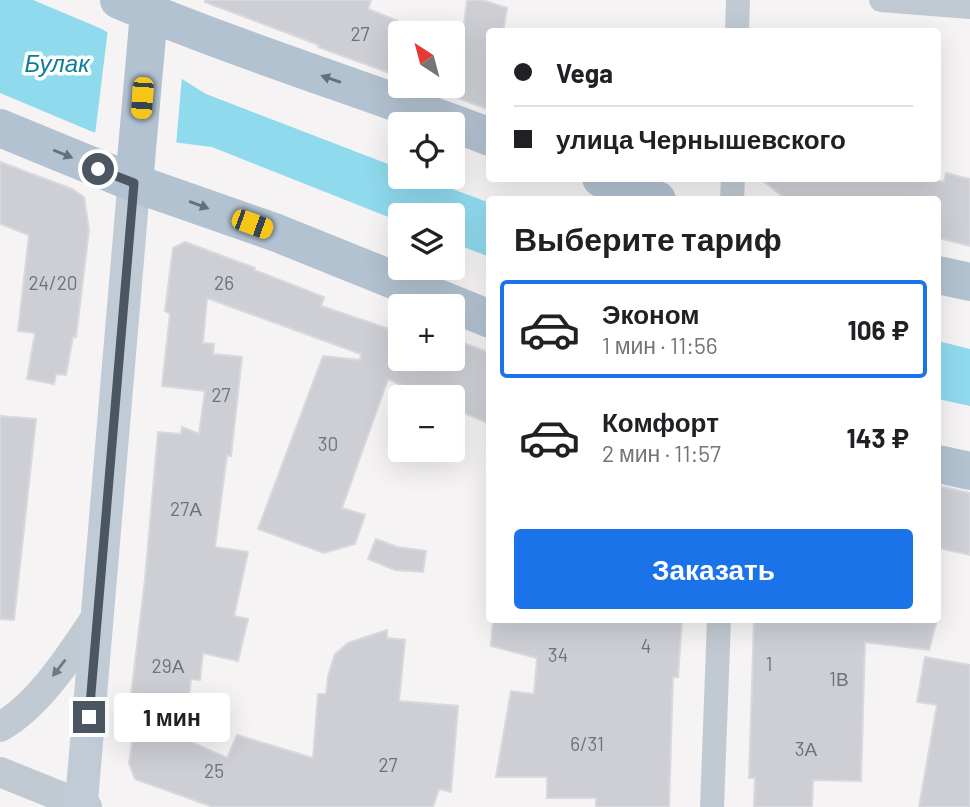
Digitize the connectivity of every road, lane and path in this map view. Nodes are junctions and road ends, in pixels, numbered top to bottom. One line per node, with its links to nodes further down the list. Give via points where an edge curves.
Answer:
1 (738, 0): 5 (street)
2 (881, 0): 3 (street)
3 (970, 8)
4 (141, 14): 7 (main road, one-way to 4); 8 (main road)
5 (737, 28)
6 (0, 128): 8 (main road, one-way to 8)
7 (486, 135)
8 (136, 167): 13 (main road, one-way to 13, via 277,233); 16 (main road)
9 (611, 182): 10 (main road)
10 (646, 196)
11 (941, 276): 12 (main road)
12 (970, 282)
13 (486, 317)
14 (941, 465): 15 (main road)
15 (970, 471)
16 (99, 613): 18 (street, one-way to 18, via 43,689); 20 (main road)
17 (719, 623): 21 (street)
18 (0, 727)
19 (0, 772): 20 (street)
20 (83, 806)
21 (712, 807)

